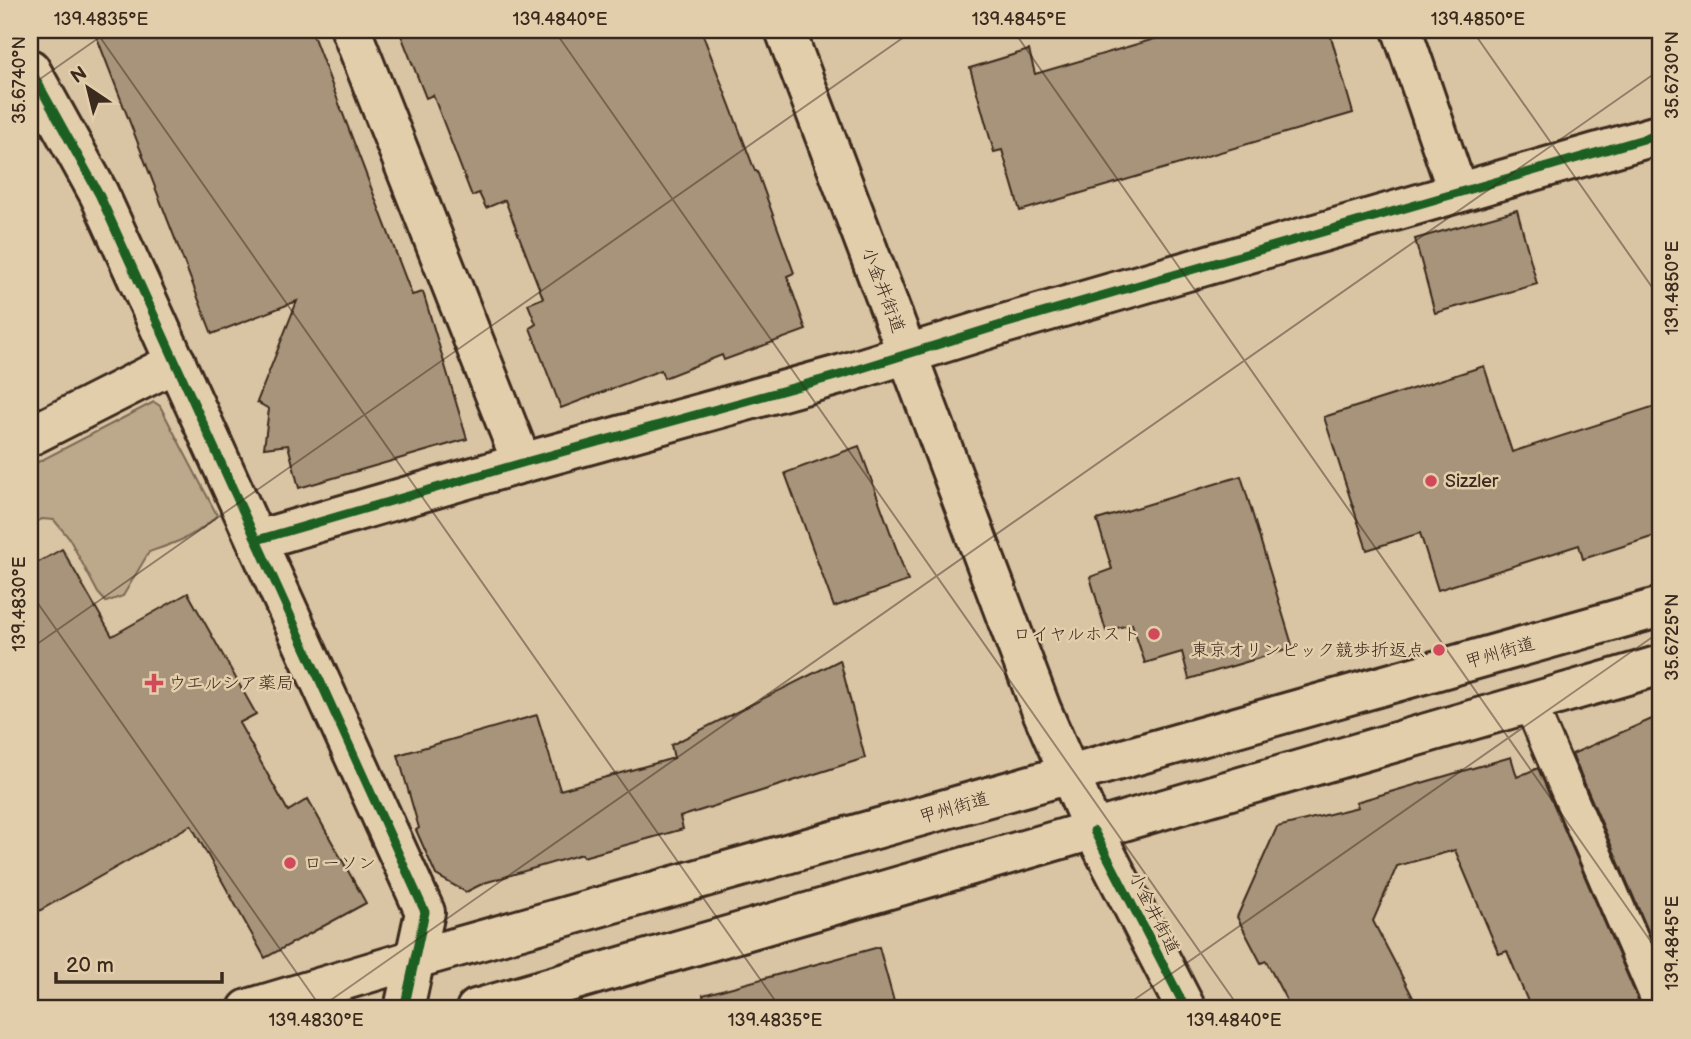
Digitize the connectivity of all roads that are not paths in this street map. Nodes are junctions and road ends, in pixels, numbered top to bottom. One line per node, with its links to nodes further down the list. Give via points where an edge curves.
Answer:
1 (351, 30): 10 (main road)
2 (785, 30): 7 (main road, 小金井街道)
3 (1402, 30): 6 (main road)
4 (30, 69): 8 (main road, via 99,194)
5 (1661, 134): 6 (main road)
6 (1458, 193): 7 (main road)
7 (906, 353): 10 (main road); 15 (main road, 小金井街道)
8 (176, 362): 9 (main road); 11 (main road)
9 (30, 436)
10 (522, 463): 11 (main road)
11 (257, 540): 17 (main road, via 425,912)
12 (1661, 607): 15 (main road, 甲州街道)
13 (1661, 665): 14 (main road)
14 (1530, 704): 16 (main road); 18 (lane)
15 (1069, 774): 16 (main road, 小金井街道); 17 (main road, 甲州街道)
16 (1094, 831): 21 (main road); 22 (main road, 小金井街道)
17 (415, 960): 19 (main road, 甲州街道); 20 (main road)
18 (1661, 1007)
19 (248, 1009)
20 (404, 1009)
21 (475, 1009)
22 (1186, 1009)

